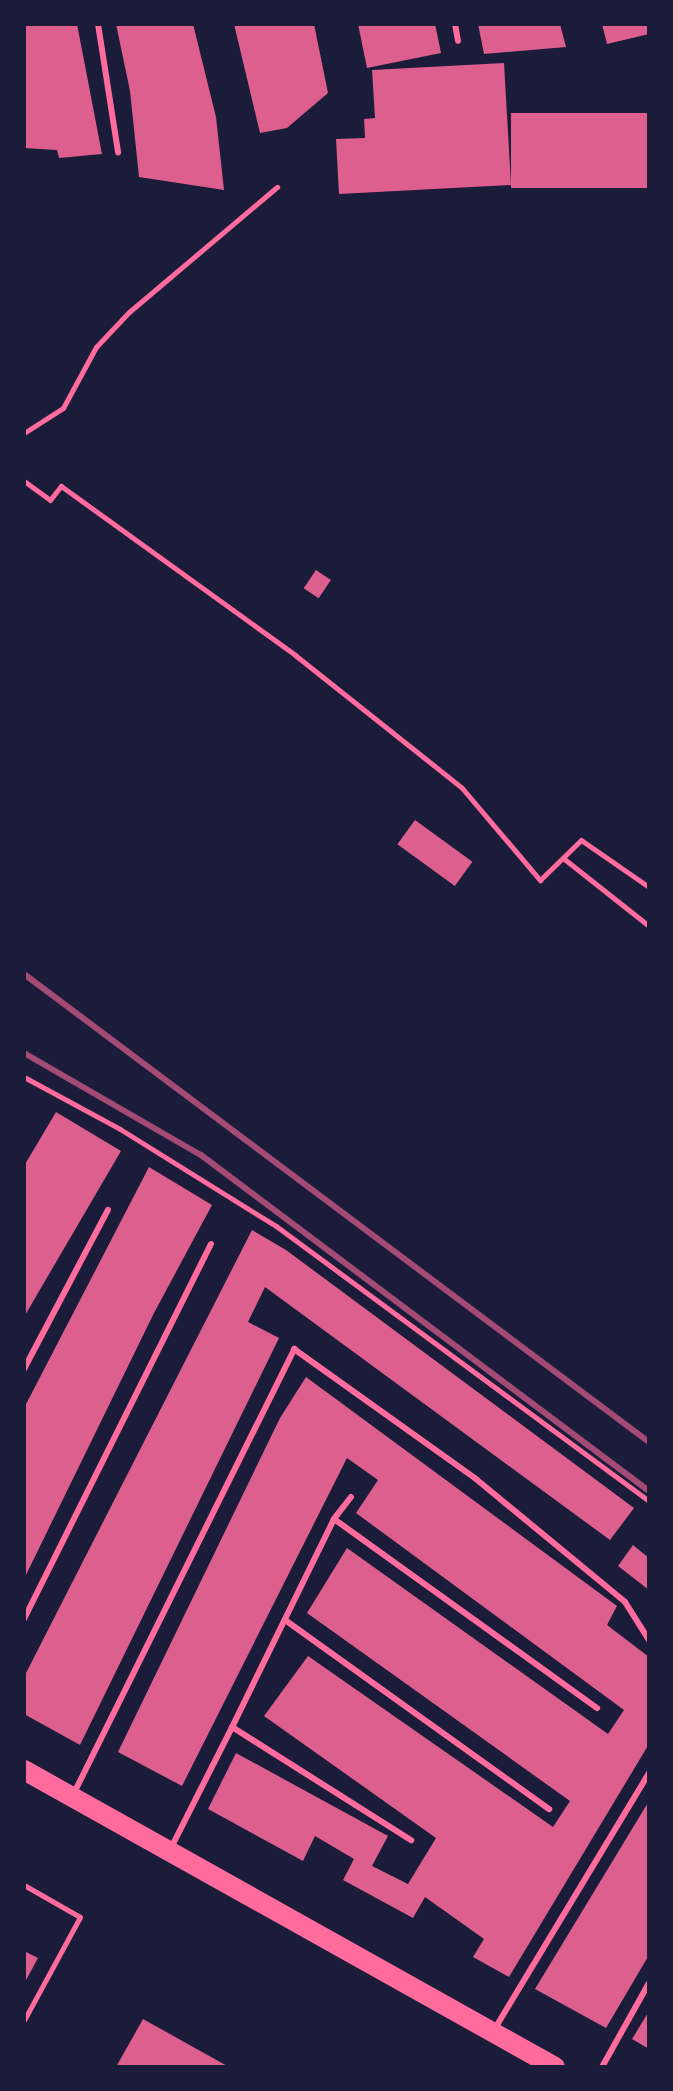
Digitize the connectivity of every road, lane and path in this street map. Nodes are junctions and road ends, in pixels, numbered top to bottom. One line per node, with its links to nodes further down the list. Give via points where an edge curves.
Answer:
1 (98, 24): 4 (lane)
2 (455, 24): 3 (lane)
3 (458, 41)
4 (118, 152)
5 (277, 187): 6 (path, via 129,312 96,347 63,408)
6 (24, 433)
7 (24, 481): 8 (path, via 50,500 61,486 295,655 462,788 540,880)
8 (563, 858): 9 (path, via 581,840); 10 (path)
9 (649, 887)
10 (649, 926)
11 (24, 1077): 16 (path, via 120,1129 276,1226)
12 (108, 1210): 14 (lane)
13 (211, 1244): 18 (lane)
14 (24, 1369)
15 (351, 1497): 17 (lane)
16 (649, 1501)
17 (334, 1519): 19 (lane); 21 (lane)
18 (24, 1619)
19 (285, 1620): 22 (lane); 26 (lane)
20 (649, 1640): 25 (lane, via 625,1602 487,1488 294,1349)
21 (597, 1708)
22 (232, 1727): 27 (lane); 28 (lane)
23 (24, 1770): 25 (main road)
24 (649, 1773): 32 (lane)
25 (73, 1797): 28 (main road)
26 (549, 1809)
27 (411, 1840)
28 (168, 1853): 32 (main road)
29 (24, 1885): 31 (path, via 80,1917)
30 (649, 1983): 34 (lane)
31 (24, 2020)
32 (492, 2032): 33 (main road)
33 (555, 2067)
34 (602, 2067)

